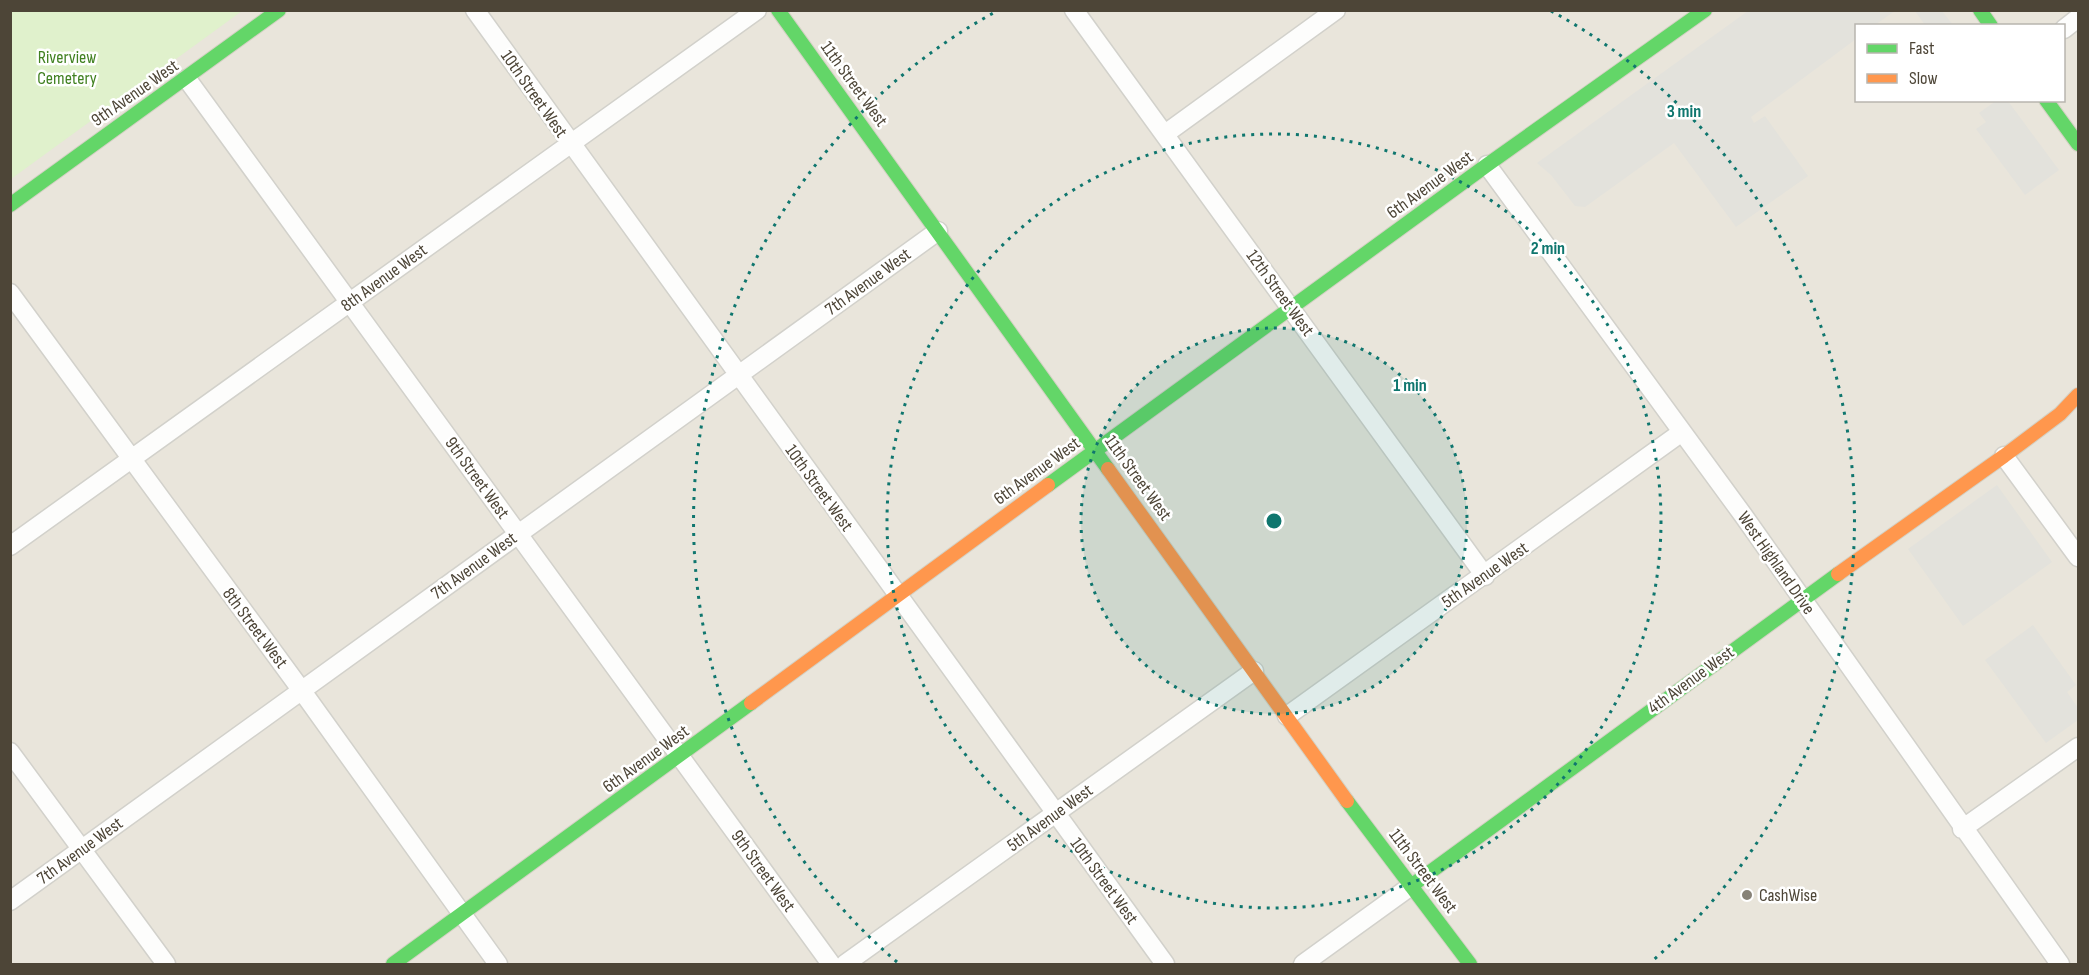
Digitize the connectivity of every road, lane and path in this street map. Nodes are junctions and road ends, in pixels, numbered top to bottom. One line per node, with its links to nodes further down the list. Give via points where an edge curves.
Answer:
1 (279, 10): 12 (street, 9th Avenue West)
2 (475, 10): 16 (street, 10th Street West)
3 (757, 10): 16 (street, 8th Avenue West)
4 (778, 10): 19 (street, 11th Street West)
5 (1074, 10): 14 (street, 12th Street West)
6 (1336, 10): 14 (street)
7 (1705, 10): 17 (street, 6th Avenue West)
8 (1980, 10): 10 (street)
9 (2079, 18): 11 (street)
10 (1990, 24)
11 (2065, 28)
12 (187, 79): 18 (street, 9th Avenue West); 21 (street, 9th Street West)
13 (2048, 102): 15 (street)
14 (1165, 134): 22 (street, 12th Street West)
15 (2079, 144)
16 (570, 145): 21 (street, 8th Avenue West); 23 (street, 10th Street West)
17 (1487, 165): 22 (street, 6th Avenue West); 25 (street, West Highland Drive)
18 (10, 205)
19 (938, 231): 23 (street, 7th Avenue West); 26 (street, 11th Street West)
20 (10, 293): 28 (street, 8th Street West)
21 (351, 302): 28 (street, 8th Avenue West); 29 (street, 9th Street West)
22 (1292, 309): 26 (street, 6th Avenue West); 32 (street, 12th Street West)
23 (737, 376): 29 (street, 7th Avenue West); 33 (street, 10th Street West)
24 (2079, 395): 27 (street, 4th Avenue West)
25 (1682, 432): 32 (street, 5th Avenue West); 34 (street, West Highland Drive)
26 (1096, 450): 33 (street, 6th Avenue West); 35 (street, 11th Street West)
27 (2004, 456): 31 (street); 34 (street, 4th Avenue West)
28 (132, 460): 30 (street, 8th Avenue West); 36 (street, 8th Street West)
29 (518, 534): 36 (street, 7th Avenue West); 40 (street, 9th Street West)
30 (10, 546)
31 (2079, 557)
32 (1485, 576): 37 (street, 5th Avenue West)
33 (896, 595): 40 (street, 6th Avenue West); 41 (street, 10th Street West)
34 (1802, 599): 42 (street, West Highland Drive); 44 (street, 4th Avenue West)
35 (1254, 671): 37 (street, 11th Street West); 41 (street, 5th Avenue West)
36 (302, 691): 43 (street, 7th Avenue West); 46 (street, 8th Street West)
37 (1287, 716): 44 (street, 11th Street West)
38 (2079, 747): 42 (street)
39 (10, 752): 43 (street)
40 (680, 757): 46 (street, 6th Avenue West); 50 (street, 9th Street West)
41 (1055, 814): 51 (street, 5th Avenue West); 52 (street, 10th Street West)
42 (1962, 829): 55 (street, West Highland Drive)
43 (82, 849): 45 (street, 7th Avenue West); 47 (street)
44 (1411, 886): 53 (street, 4th Avenue West); 54 (street, 11th Street West)
45 (10, 901)
46 (462, 915): 48 (street, 6th Avenue West); 49 (street, 8th Street West)
47 (166, 964)
48 (393, 964)
49 (498, 964)
50 (831, 964)
51 (845, 964)
52 (1165, 964)
53 (1303, 964)
54 (1470, 964)
55 (2060, 964)

